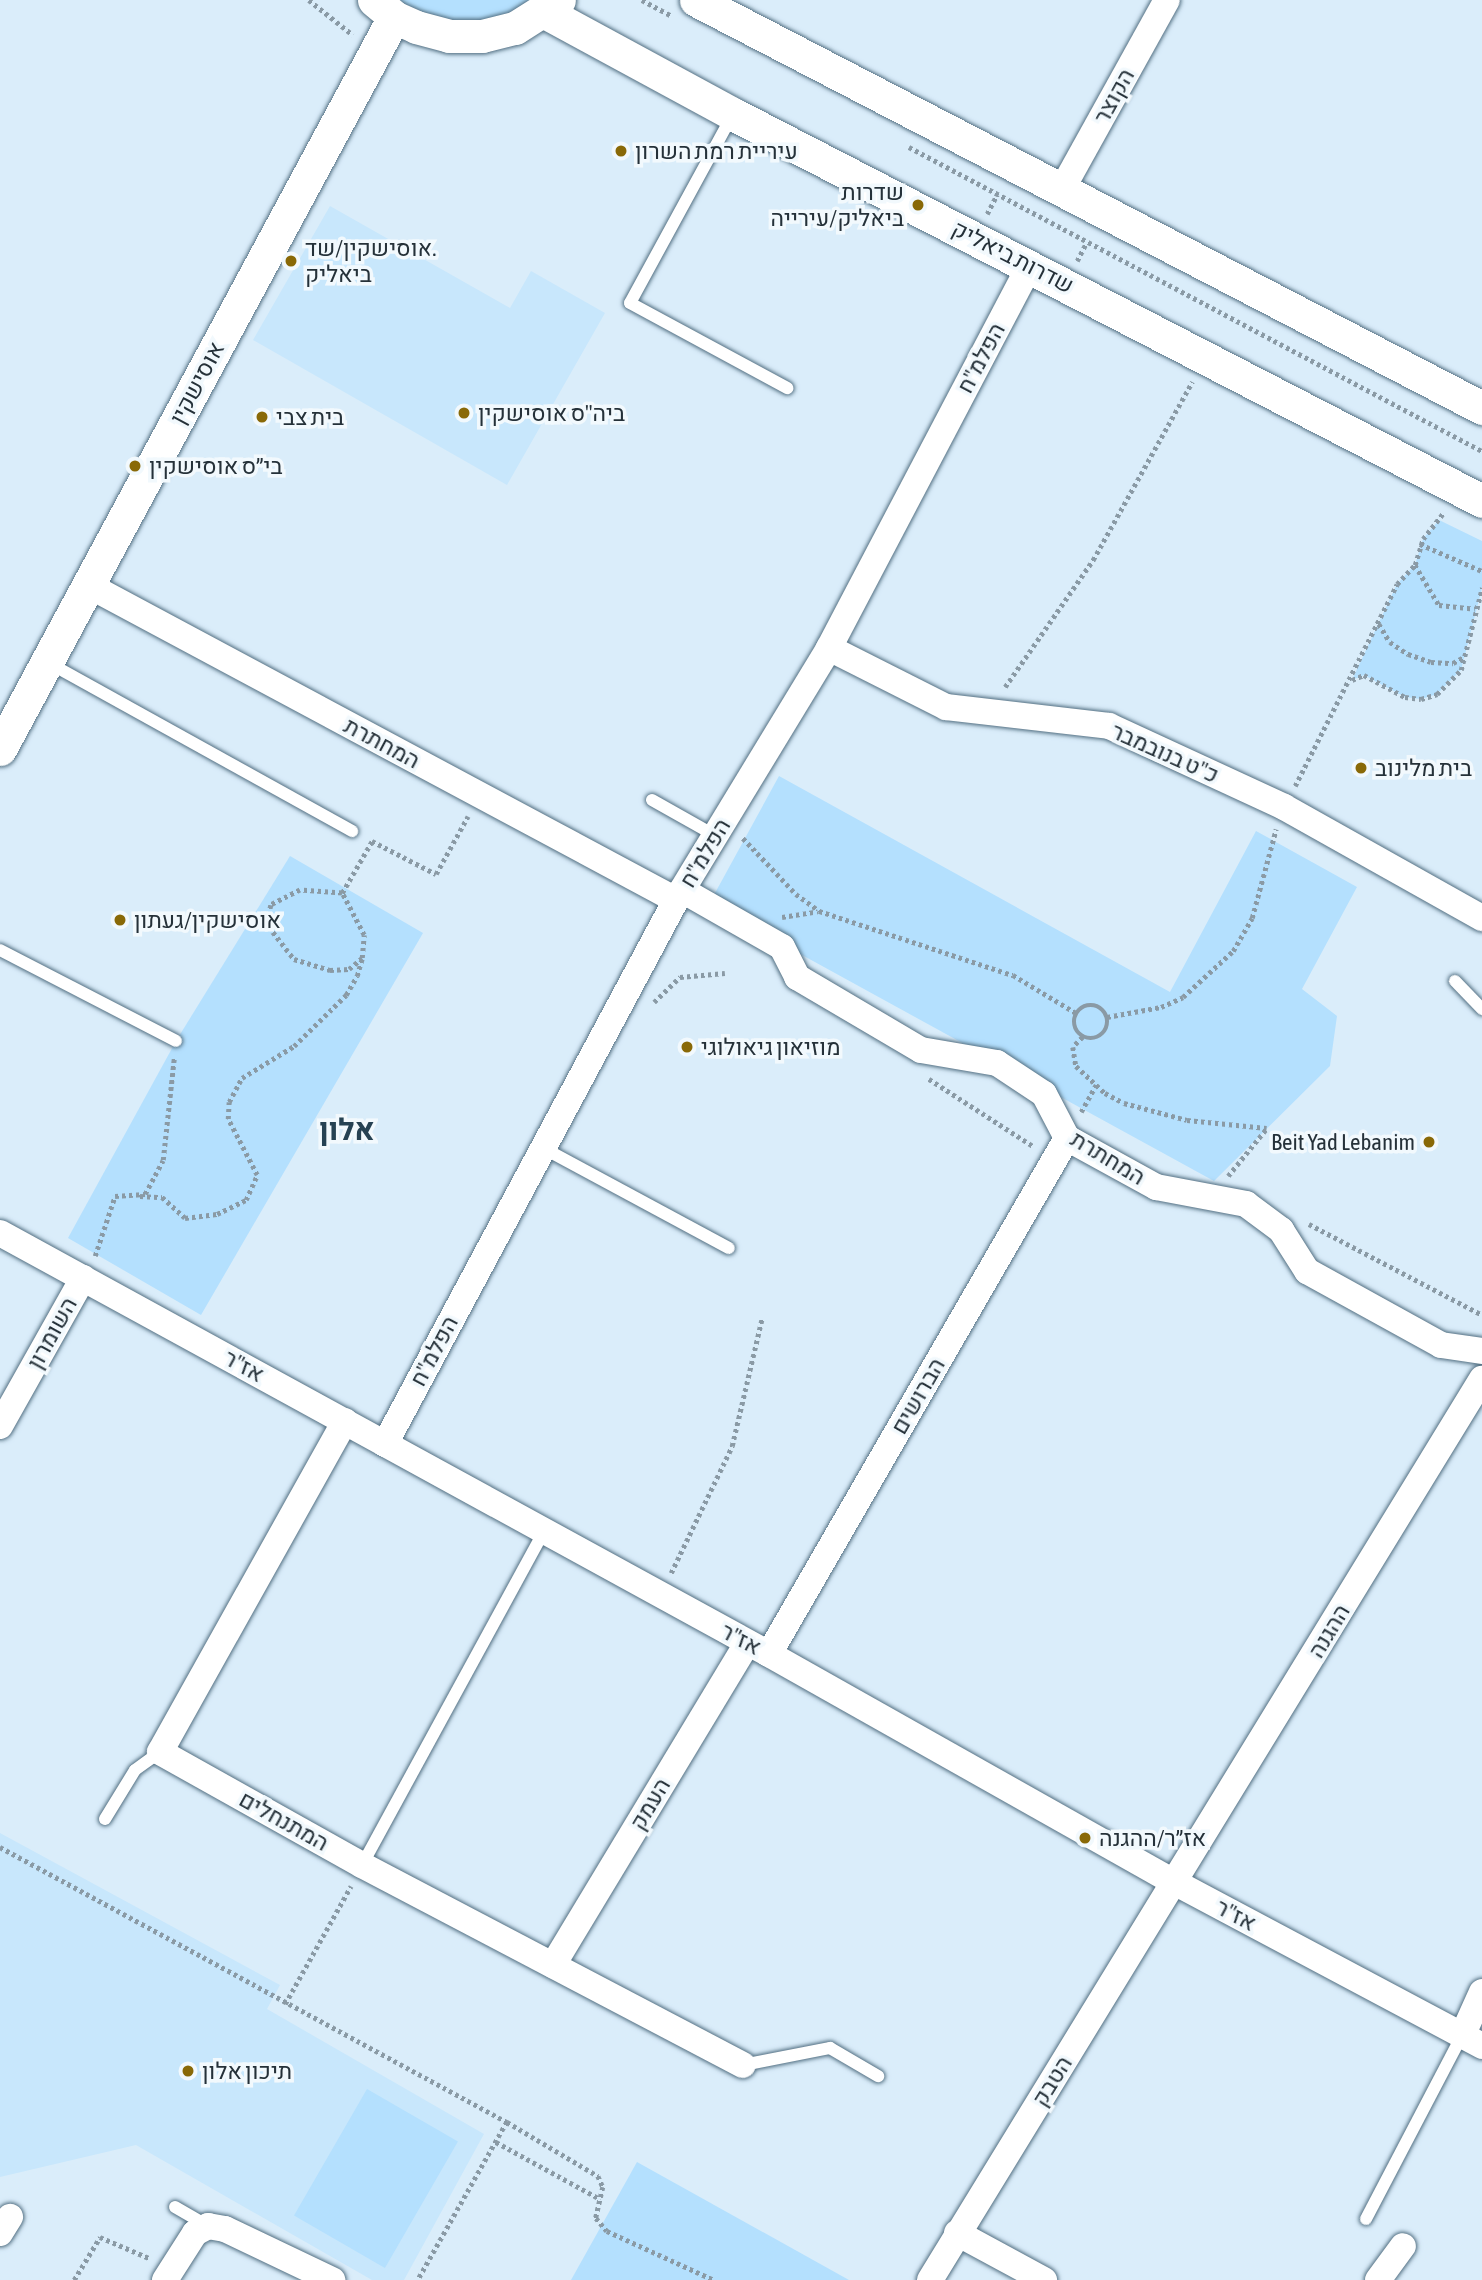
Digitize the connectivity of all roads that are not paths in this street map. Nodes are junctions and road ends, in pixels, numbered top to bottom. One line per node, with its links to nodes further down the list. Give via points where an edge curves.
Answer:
1 (1167, 0): 6 (street, הקוצר)
2 (552, 6): 3 (street, via 515,28 482,36 449,36); 5 (street, שדרות ביאליק)
3 (384, 8): 11 (street, אוסישקין, via 372,57)
4 (687, 10): 6 (street)
5 (733, 114): 7 (street, שדרות ביאליק); 8 (lane, via 630,303)
6 (1060, 191): 9 (street)
7 (1030, 265): 10 (street, שדרות ביאליק); 12 (street, הפלמ"ח)
8 (787, 388)
9 (1482, 408)
10 (1469, 494)
11 (88, 585): 13 (street, אוסישקין); 19 (street, המחתרת, via 479,795)
12 (829, 648): 17 (street, הפלמ"ח); 20 (street, כ"ט בנובמבר, via 946,707 1109,726 1284,807)
13 (47, 662): 14 (street, אוסישקין); 18 (lane)
14 (8, 714): 15 (street, אוסישקין)
15 (0, 749)
16 (652, 800): 17 (lane)
17 (718, 829): 19 (street, הפלמ"ח)
18 (352, 831)
19 (679, 895): 25 (street, הפלמ"ח); 26 (street, המחתרת, via 782,947 797,977 921,1050 997,1063 1044,1094)
20 (1482, 918)
21 (0, 950): 24 (lane)
22 (1455, 981): 23 (lane)
23 (1482, 1009)
24 (176, 1041)
25 (543, 1148): 28 (lane); 34 (street, הפלמ"ח)
26 (1061, 1149): 30 (street, המחתרת, via 1156,1187 1246,1205 1281,1230 1307,1271 1441,1345); 36 (street, הברושים)
27 (0, 1233): 29 (street, אז"ר)
28 (729, 1248)
29 (85, 1279): 32 (street, אז"ר); 33 (street, השומרון)
30 (1482, 1351)
31 (1482, 1379): 40 (street, ההגנה)
32 (345, 1421): 34 (street, אז"ר); 37 (street)
33 (0, 1426)
34 (385, 1444): 35 (street, אז"ר)
35 (544, 1531): 36 (street, אז"ר); 39 (lane)
36 (758, 1649): 40 (street, אז"ר); 41 (street, העמק)
37 (160, 1752): 38 (lane, via 135,1770); 39 (street, המתנחלים)
38 (105, 1819)
39 (362, 1865): 41 (street, המתנחלים)
40 (1176, 1883): 43 (street, אז"ר); 49 (street, הטבק)
41 (553, 1965): 44 (street, המתנחלים)
42 (1482, 1992): 43 (street)
43 (1472, 2040): 47 (lane)
44 (743, 2065): 45 (lane, via 830,2048)
45 (878, 2076)
46 (175, 2207): 48 (lane)
47 (1366, 2219)
48 (208, 2226): 51 (street, via 194,2233); 52 (street, via 225,2229)
49 (957, 2233): 53 (street, הטבק); 54 (street)
50 (1403, 2246): 55 (street)
51 (169, 2274)
52 (332, 2280)
53 (930, 2280)
54 (1044, 2280)
55 (1378, 2280)

